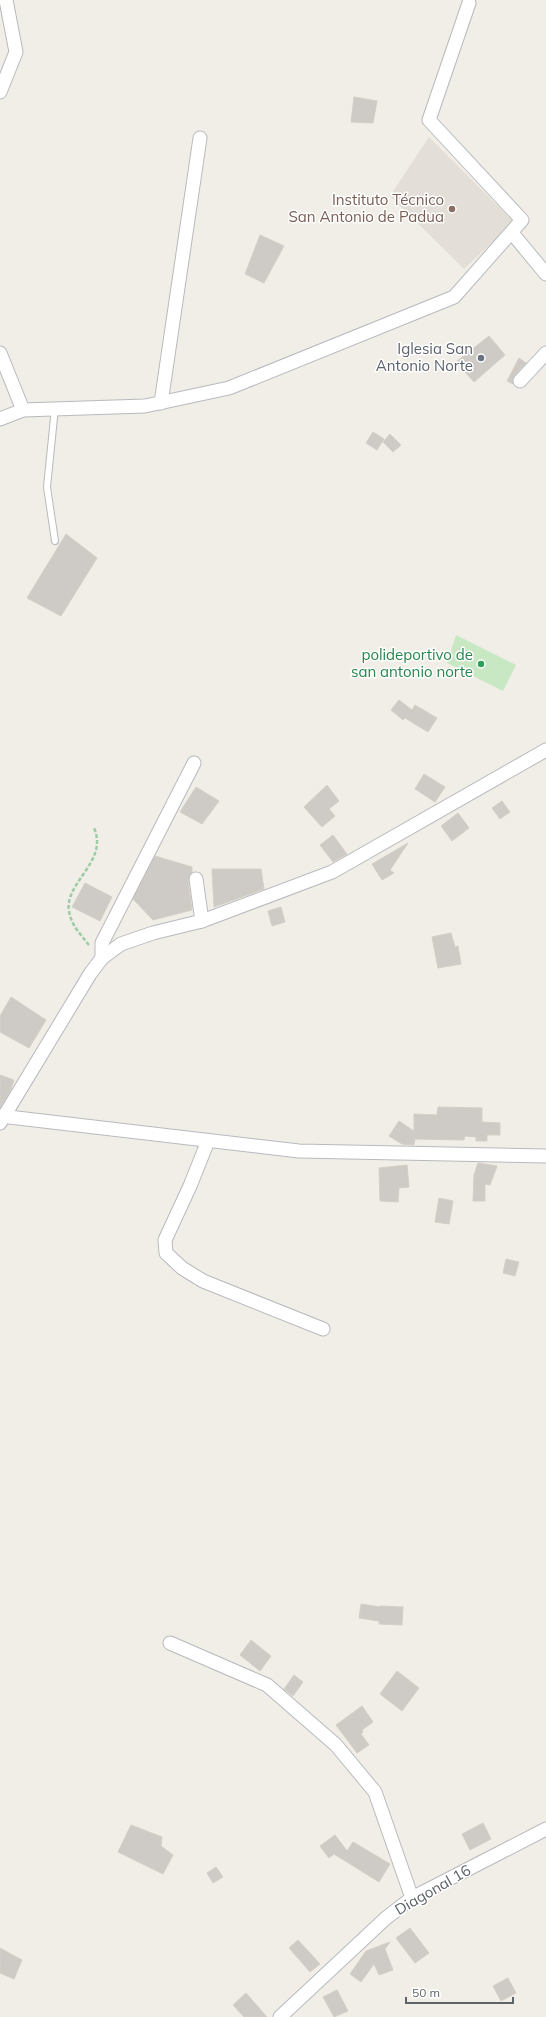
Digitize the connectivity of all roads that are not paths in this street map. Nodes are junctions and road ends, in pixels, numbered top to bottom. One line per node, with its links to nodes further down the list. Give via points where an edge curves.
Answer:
1 (6, 0): 3 (street, via 16,52)
2 (469, 3): 5 (street, via 429,120 522,220)
3 (0, 92)
4 (200, 138): 10 (street)
5 (512, 233): 6 (street); 10 (street, via 454,297 229,388)
6 (546, 274)
7 (0, 353): 12 (street)
8 (546, 353): 9 (street)
9 (520, 381)
10 (161, 402): 11 (street, via 145,406)
11 (55, 408): 12 (street); 14 (lane, via 47,487)
12 (23, 410): 13 (street)
13 (0, 418)
14 (55, 541)
15 (546, 750): 18 (street, via 332,872)
16 (194, 763): 19 (street, via 102,944)
17 (196, 879): 18 (street)
18 (202, 921): 19 (street, via 121,944)
19 (102, 958): 20 (street)
20 (1, 1118): 21 (street)
21 (208, 1141): 22 (street, via 298,1151); 23 (street, via 165,1240 166,1253 182,1268 203,1281)
22 (546, 1156)
23 (323, 1329)
24 (170, 1643): 26 (street, via 267,1686 336,1745 375,1792)
25 (546, 1830): 26 (street, Diagonal 16)
26 (412, 1898): 27 (street, Diagonal 16, via 386,1918)
27 (280, 2017)

